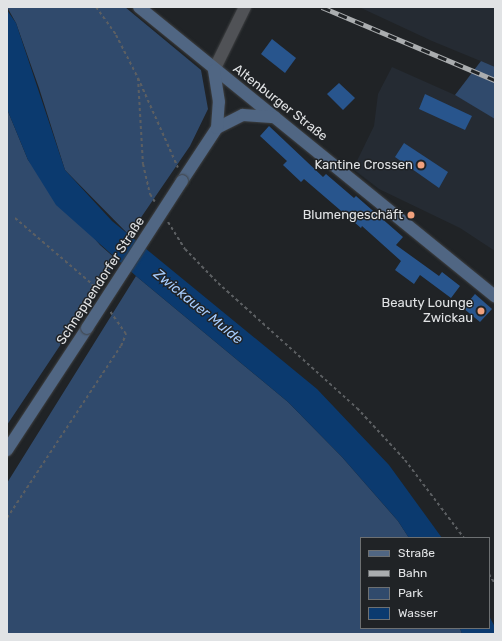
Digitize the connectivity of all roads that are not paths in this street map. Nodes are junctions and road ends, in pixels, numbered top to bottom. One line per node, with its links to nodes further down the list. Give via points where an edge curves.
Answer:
1 (139, 7): 3 (street, Altenburger Straße)
2 (245, 7): 3 (street, Altenburger Straße)
3 (214, 70): 4 (street, Altenburger Straße); 5 (street, via 219,102)
4 (275, 117): 5 (street, Schneppendorfer Straße, via 243,115); 6 (street, Altenburger Straße)
5 (218, 128): 7 (street, Schneppendorfer Straße, bridge)
6 (495, 296)
7 (7, 450)

